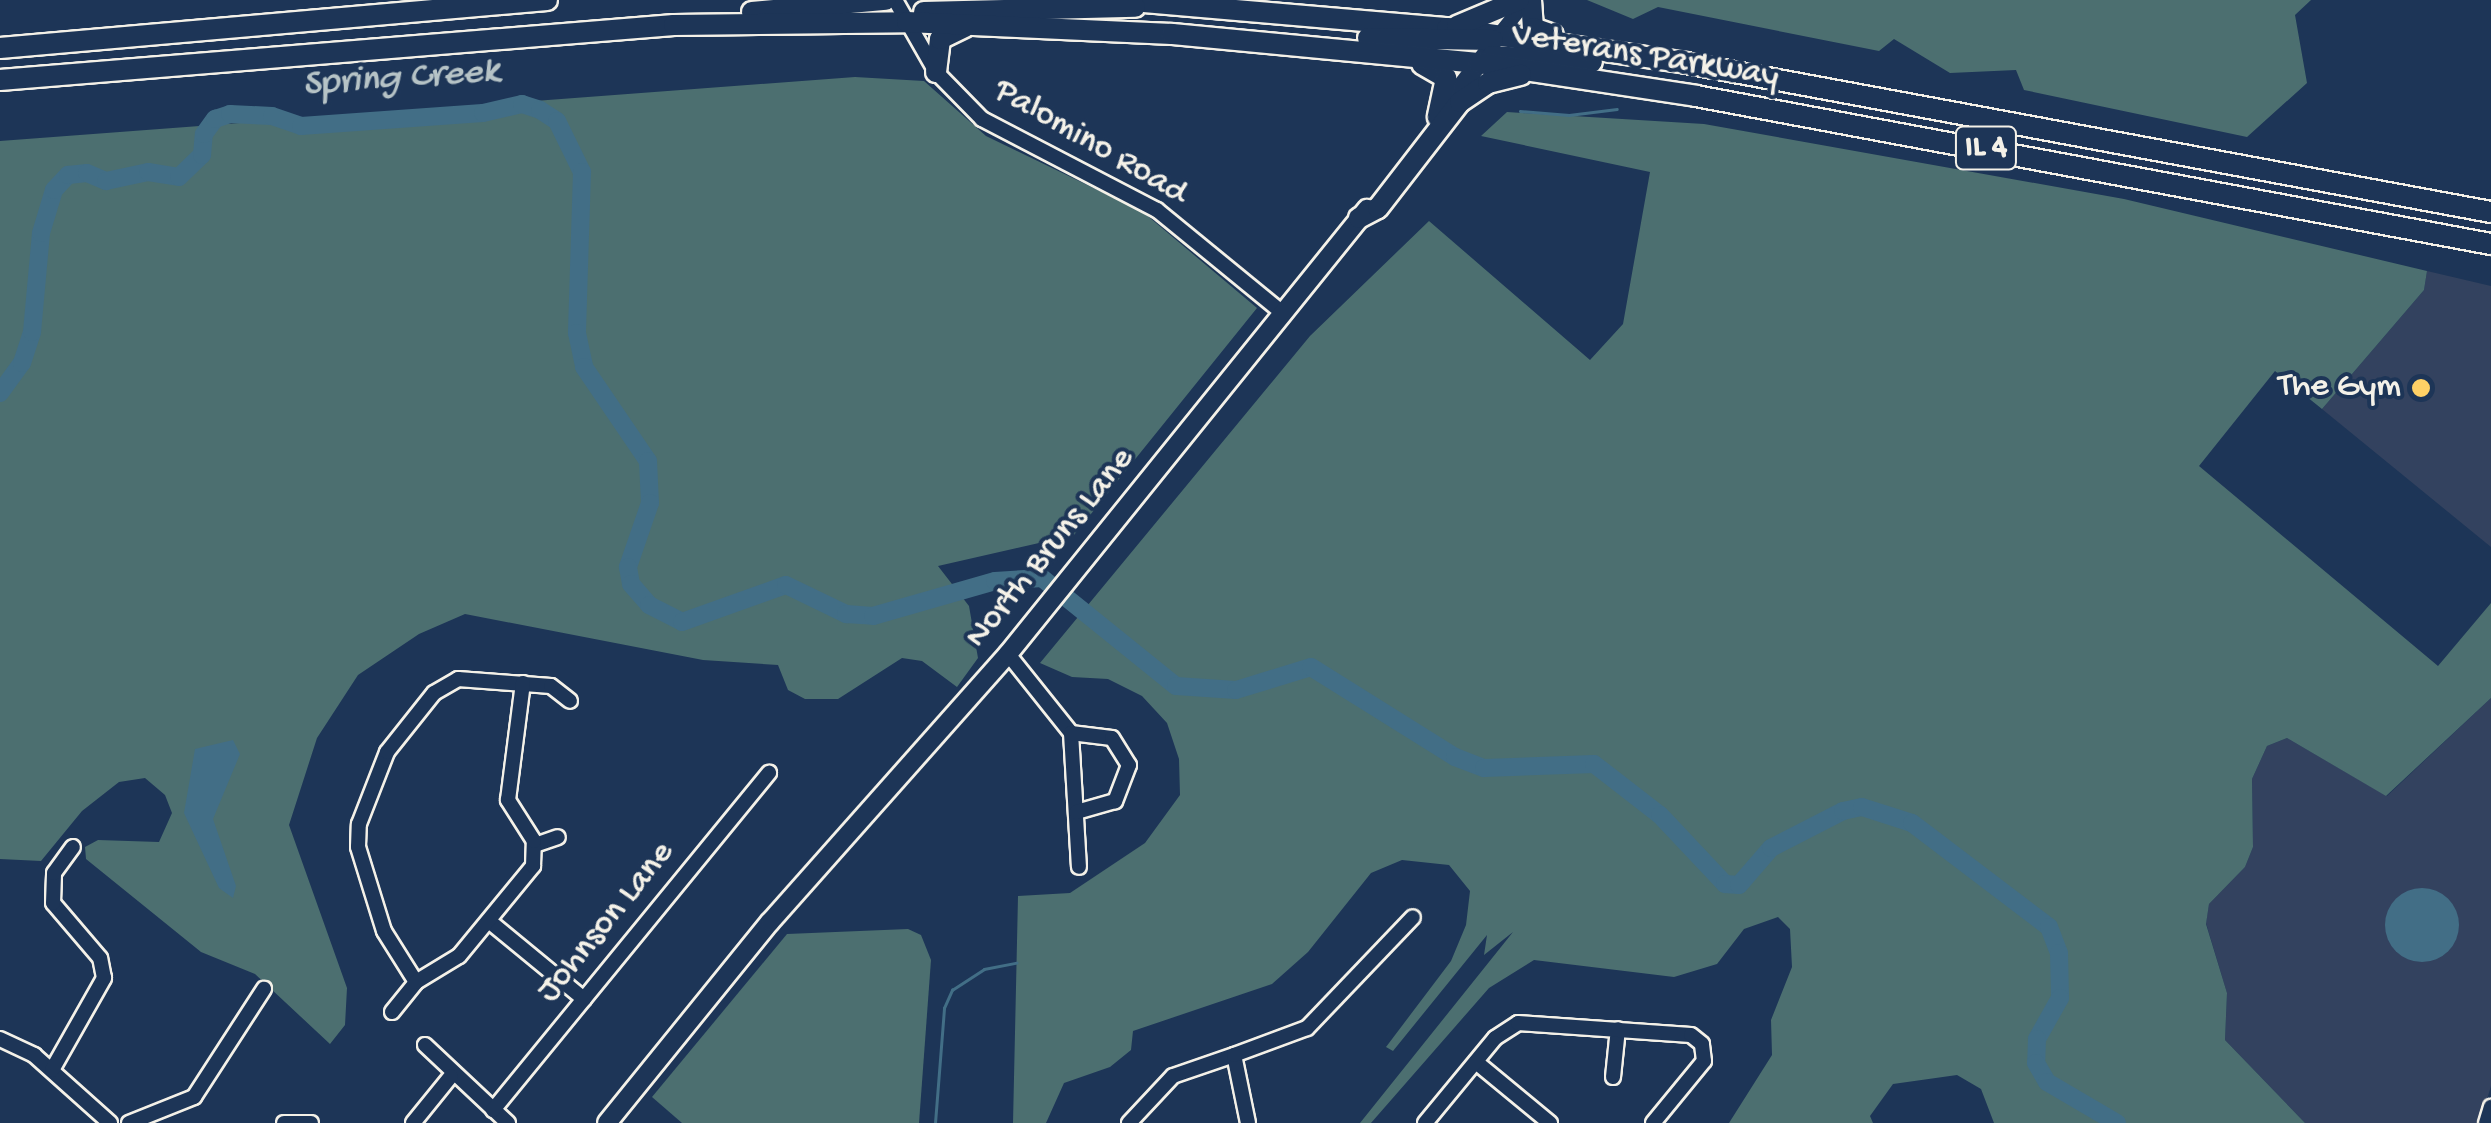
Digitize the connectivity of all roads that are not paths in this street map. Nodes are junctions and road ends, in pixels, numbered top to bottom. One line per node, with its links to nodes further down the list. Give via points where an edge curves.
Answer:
1 (547, 0): 14 (highway)
2 (885, 0): 9 (highway)
3 (895, 0): 7 (street, Palomino Road)
4 (1120, 0): 6 (highway, Veterans Parkway / IL 4)
5 (1526, 0): 10 (highway); 11 (street, North Bruns Lane); 16 (highway, via 1539,33 1656,50)
6 (1182, 4): 7 (highway, via 936,10); 10 (highway, Veterans Parkway / IL 4)
7 (907, 22): 8 (highway, Veterans Parkway / IL 4); 9 (highway, Veterans Parkway / IL 4); 17 (street, Palomino Road)
8 (978, 25): 12 (highway, Veterans Parkway / IL 4); 17 (highway, via 940,39)
9 (636, 26): 20 (highway, Veterans Parkway / IL 4)
10 (1448, 28): 11 (highway, Veterans Parkway / IL 4)
11 (1500, 36): 12 (highway, via 1482,45); 15 (main road, North Bruns Lane); 16 (highway, Veterans Parkway / IL 4)
12 (1246, 40): 13 (highway, Veterans Parkway / IL 4)
13 (1272, 42): 15 (highway, Veterans Parkway / IL 4); 21 (highway, via 1439,69 1448,85)
14 (0, 48)
15 (1479, 63): 18 (highway, Veterans Parkway / IL 4); 19 (highway, via 1510,54); 21 (main road, North Bruns Lane)
16 (1686, 63): 19 (highway, Veterans Parkway / IL 4)
17 (936, 72): 25 (street, Palomino Road, via 982,120 1156,210)
18 (1540, 72): 23 (highway, via 1469,94 1378,208); 24 (highway, Veterans Parkway / IL 4)
19 (1758, 76): 22 (highway, Veterans Parkway / IL 4)
20 (0, 80)
21 (1438, 117): 23 (main road, North Bruns Lane)
22 (2491, 212)
23 (1360, 218): 25 (main road, North Bruns Lane)
24 (2491, 244)
25 (1284, 314): 26 (main road, North Bruns Lane)
26 (1008, 654): 29 (street); 58 (main road, North Bruns Lane, via 770,922)
27 (523, 683): 28 (street, via 551,686); 33 (street, via 508,800); 38 (street, via 472,676 434,693 387,752 359,824 358,846 384,932)
28 (570, 700)
29 (1071, 732): 31 (street); 31 (street, via 1112,738 1130,765 1115,801)
30 (768, 773): 40 (street, Johnson Lane)
31 (1077, 812): 35 (street)
32 (558, 838): 33 (street)
33 (535, 846): 37 (street, via 533,866)
34 (73, 847): 47 (street, via 54,873 52,904 100,958 104,978)
35 (1079, 866)
36 (1413, 917): 45 (street, via 1306,1028 1276,1045)
37 (488, 920): 38 (street, via 459,956); 40 (street)
38 (416, 982): 41 (street)
39 (264, 989): 53 (street, via 194,1097)
40 (584, 999): 51 (street, Johnson Lane)
41 (392, 1012)
42 (1618, 1029): 46 (street, via 1518,1023); 49 (street); 63 (street, via 1707,1040 1704,1061)
43 (0, 1040): 47 (street)
44 (425, 1045): 48 (street)
45 (1234, 1055): 59 (street, via 1172,1076); 60 (street)
46 (1476, 1062): 61 (street); 62 (street)
47 (52, 1070): 52 (street)
48 (452, 1076): 51 (street); 56 (street)
49 (1613, 1077)
50 (2491, 1106): 64 (street)
51 (493, 1110): 57 (street)
52 (110, 1123)
53 (129, 1123)
54 (284, 1123): 55 (street)
55 (310, 1123)
56 (413, 1123)
57 (508, 1123)
58 (607, 1123)
59 (1129, 1123)
60 (1248, 1123)
61 (1425, 1123)
62 (1550, 1123)
63 (1654, 1123)
64 (2486, 1123)

